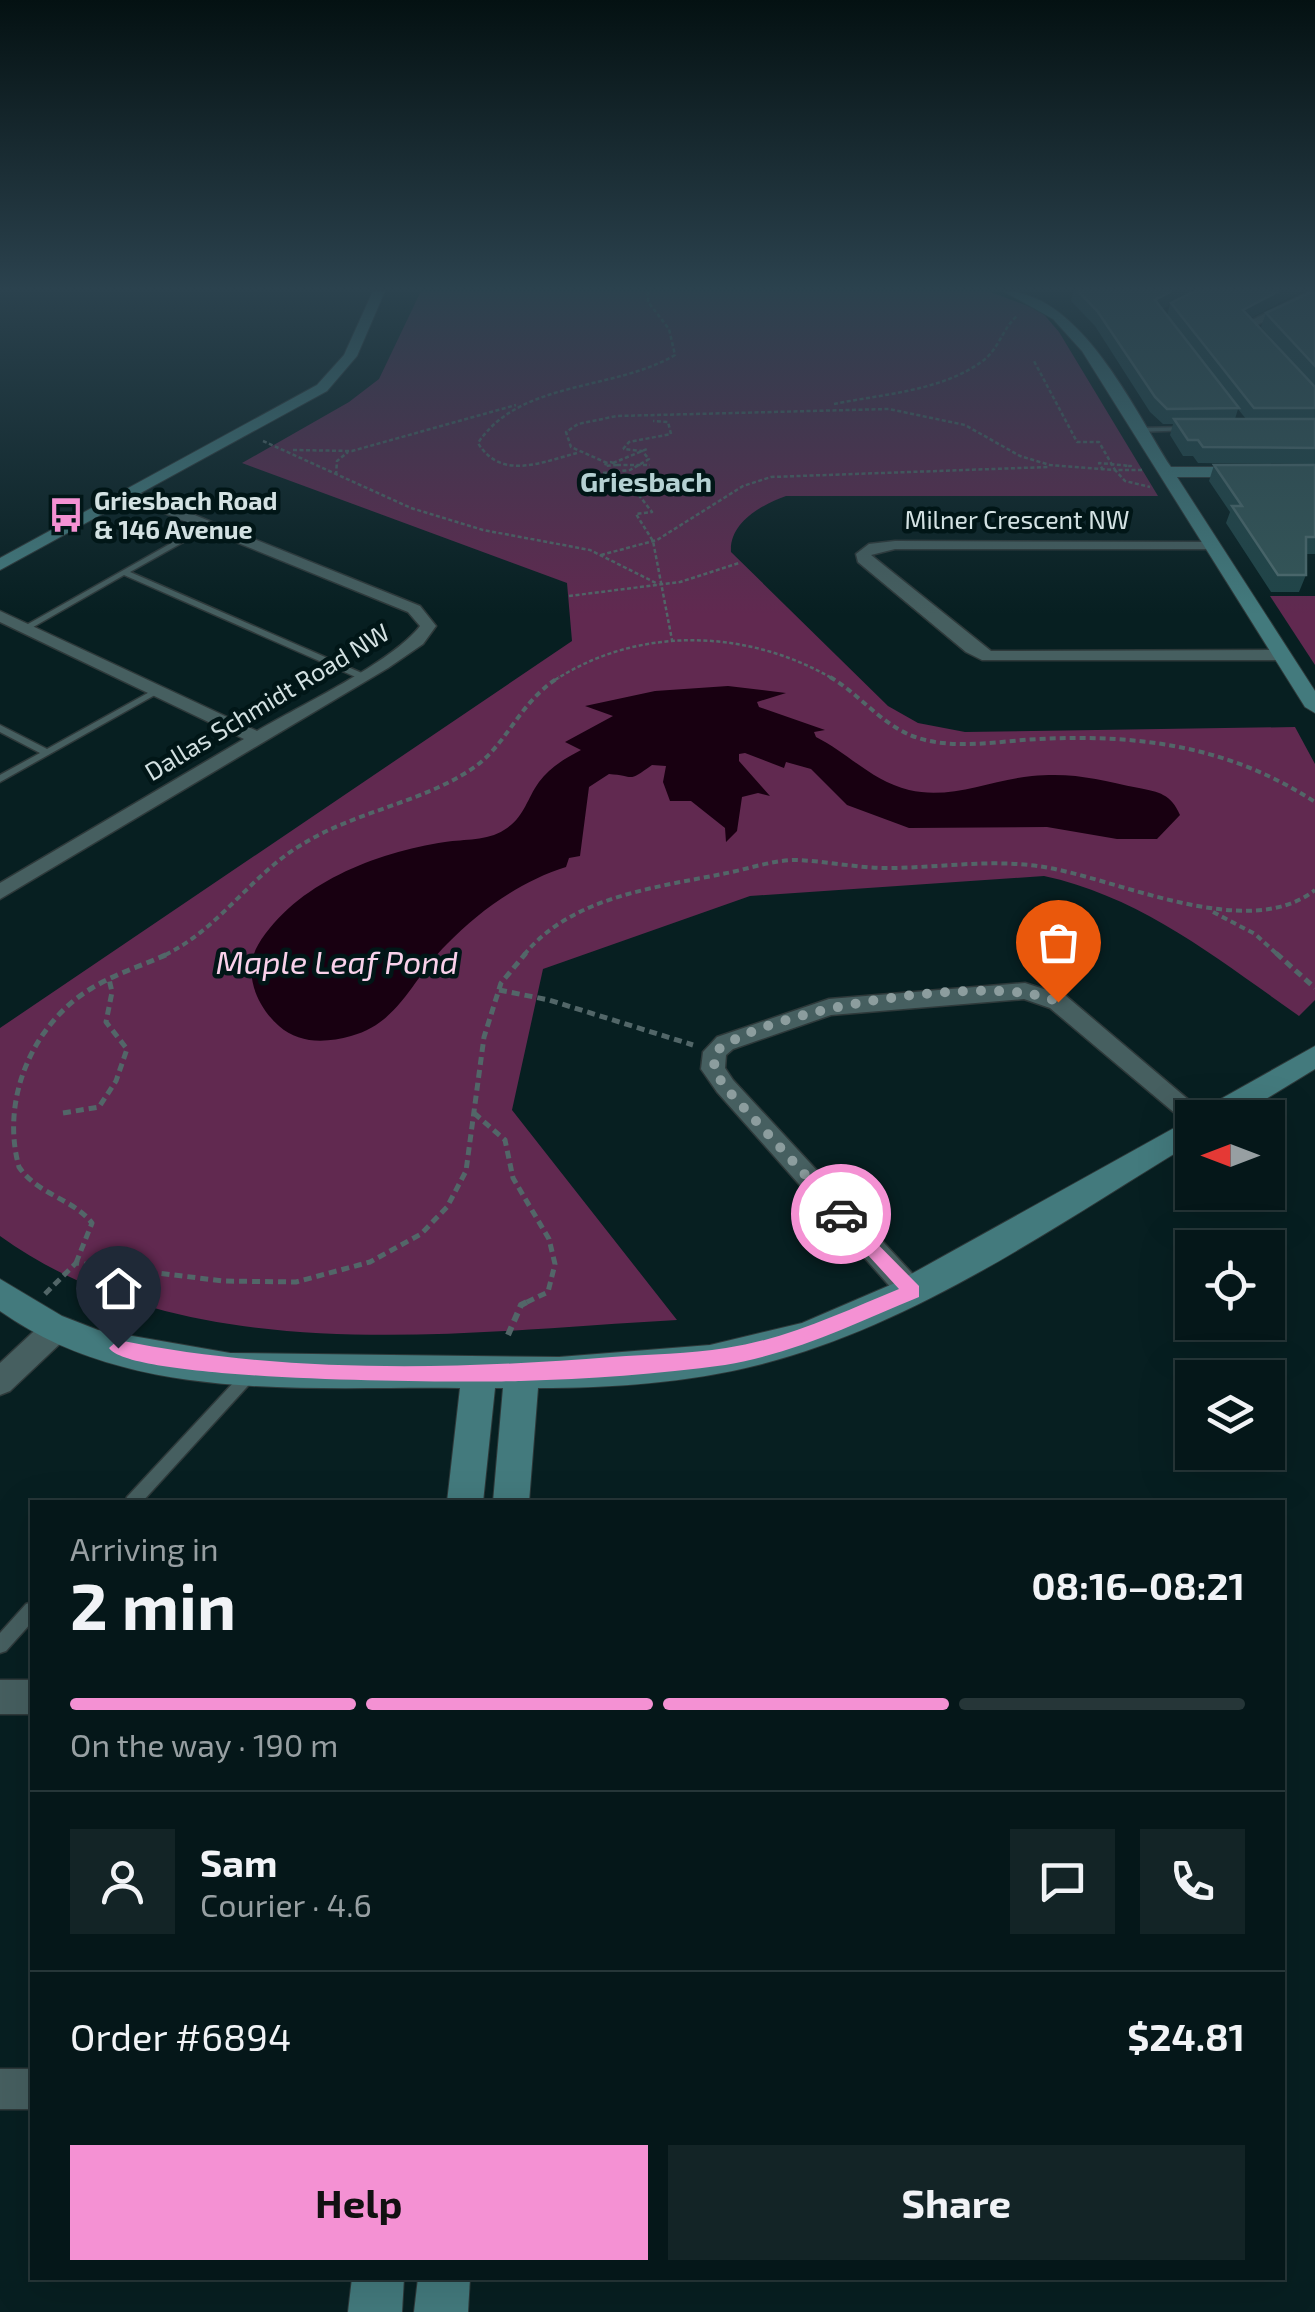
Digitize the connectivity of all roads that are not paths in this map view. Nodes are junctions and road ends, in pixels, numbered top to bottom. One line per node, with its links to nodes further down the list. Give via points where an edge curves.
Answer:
1 (306, 399): 8 (street)
2 (1118, 399): 4 (street)
3 (1192, 429): 4 (lane)
4 (1138, 430): 6 (street)
5 (1315, 472): 6 (street)
6 (1168, 476): 7 (street); 10 (street)
7 (1315, 480)
8 (130, 494): 9 (street, Dallas Schmidt Road NW); 11 (street)
9 (207, 525): 12 (lane); 16 (street, Dallas Schmidt Road NW, via 414,609 426,620 417,641)
10 (1212, 545): 15 (street); 15 (street, Milner Crescent NW, via 894,545 863,554 988,656)
11 (0, 565)
12 (124, 572): 14 (lane); 16 (lane)
13 (0, 616): 14 (street)
14 (25, 628): 17 (street)
15 (1282, 655): 18 (street)
16 (361, 676): 20 (street, Dallas Schmidt Road NW)
17 (158, 691): 20 (street); 21 (lane)
18 (1315, 706)
19 (0, 728): 21 (lane)
20 (257, 738): 23 (street, Dallas Schmidt Road NW)
21 (47, 754): 22 (lane)
22 (0, 780)
23 (0, 892)
24 (1315, 1056): 26 (street)
25 (1176, 1100): 28 (street, via 1058,1002 1025,991 829,1007 715,1052 714,1069 724,1086)
26 (1242, 1100)
27 (1175, 1138): 28 (street)
28 (912, 1292): 33 (street, via 804,1337 727,1356)
29 (0, 1293): 30 (street)
30 (56, 1329): 31 (street, via 178,1360); 34 (street)
31 (256, 1369): 32 (street); 35 (lane)
32 (479, 1372): 33 (street); 36 (street)
33 (522, 1373): 37 (street)
34 (0, 1382)
35 (134, 1500)
36 (465, 1500)
37 (511, 1500)
38 (30, 1612): 39 (lane)
39 (0, 1645)
40 (0, 1696): 41 (street)
41 (30, 1697)
42 (0, 2089): 43 (street)
43 (30, 2089)
44 (378, 2280): 46 (street)
45 (444, 2280): 47 (street)
46 (374, 2312)
47 (440, 2312)

